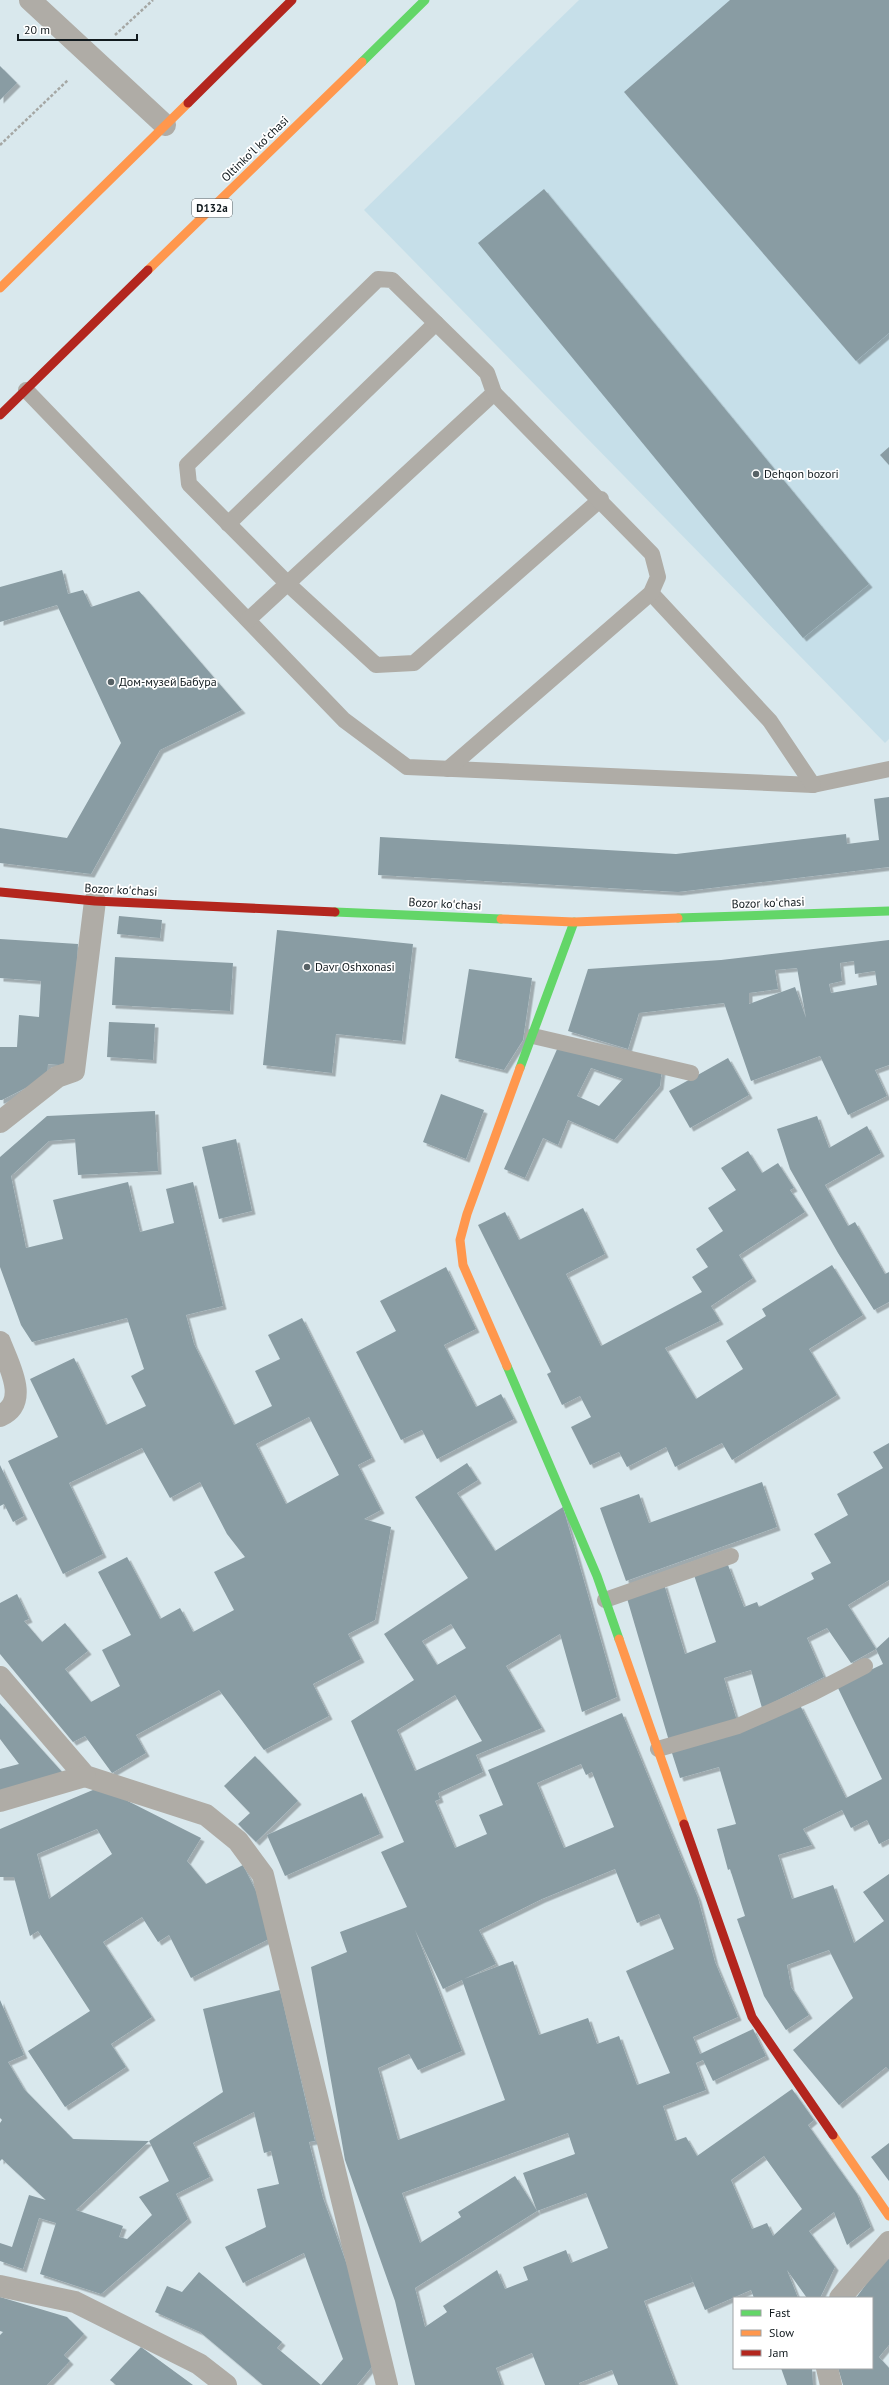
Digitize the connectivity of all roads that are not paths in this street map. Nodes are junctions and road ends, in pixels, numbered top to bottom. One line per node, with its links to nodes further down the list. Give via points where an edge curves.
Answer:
1 (30, 0): 4 (street)
2 (292, 0): 4 (street)
3 (425, 0): 7 (street, Oltinkoʻl koʻchasi / D132a)
4 (165, 125): 5 (street)
5 (0, 288)
6 (436, 323): 8 (lane, via 487,373); 11 (lane); 11 (lane, via 392,280 378,279 187,465 189,484)
7 (26, 390): 9 (street, Oltinkoʻl koʻchasi / D132a); 14 (lane)
8 (494, 393): 10 (lane); 12 (lane)
9 (0, 415)
10 (601, 499): 12 (lane, via 414,663 376,665); 13 (lane, via 652,554 658,577)
11 (228, 524): 12 (lane)
12 (288, 584): 14 (lane)
13 (650, 593): 15 (lane); 17 (lane, via 770,722)
14 (248, 620): 15 (lane, via 344,720 407,767)
15 (448, 769): 17 (lane)
16 (889, 769): 17 (lane)
17 (813, 785)
18 (0, 892): 19 (street, Bozor koʻchasi)
19 (95, 901): 21 (street, Bozor koʻchasi); 24 (street, via 74,1071 56,1077)
20 (889, 911): 21 (street, Bozor koʻchasi)
21 (574, 922): 22 (street)
22 (533, 1036): 23 (lane); 28 (street, via 467,1214 460,1240 464,1265)
23 (691, 1073)
24 (0, 1122)
25 (0, 1342): 26 (street, via 17,1390 14,1405)
26 (0, 1416)
27 (731, 1556): 28 (lane)
28 (606, 1600): 31 (street)
29 (865, 1666): 31 (lane, via 813,1693 738,1726)
30 (0, 1677): 32 (street)
31 (658, 1749): 34 (street, via 752,2017)
32 (85, 1776): 33 (street); 40 (street, via 206,1815 238,1841 263,1875)
33 (0, 1801)
34 (889, 2216)
35 (889, 2242): 37 (street)
36 (0, 2286): 39 (street, via 75,2302 199,2364)
37 (841, 2297)
38 (827, 2369): 41 (street)
39 (226, 2385)
40 (388, 2385)
41 (831, 2385)

